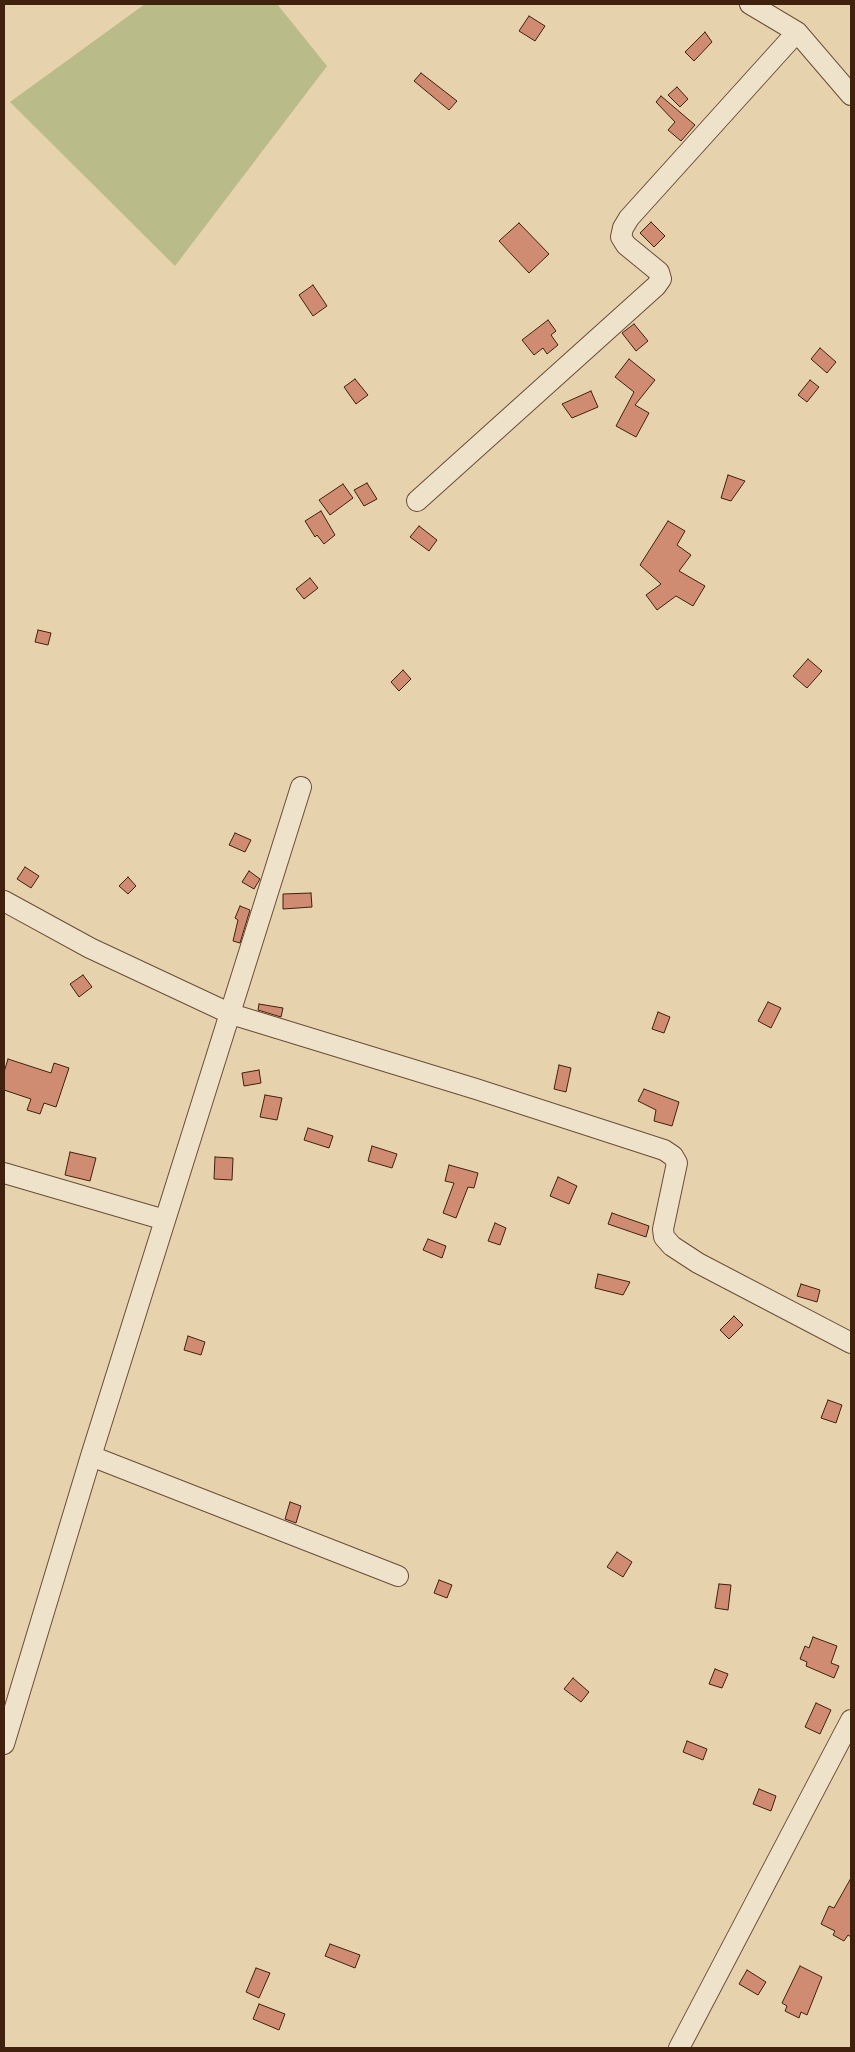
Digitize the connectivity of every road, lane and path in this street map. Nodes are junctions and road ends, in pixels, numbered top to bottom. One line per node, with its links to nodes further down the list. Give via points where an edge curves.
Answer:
1 (750, 4): 2 (street)
2 (797, 32): 3 (street); 4 (street, via 623,228 621,237 626,245 659,272 661,279 656,286)
3 (851, 95)
4 (417, 501)
5 (301, 787): 7 (street)
6 (4, 901): 7 (street, via 90,948)
7 (231, 1014): 9 (street); 10 (street, via 476,1088 664,1150 674,1156 677,1163 663,1228 664,1237 672,1246 698,1263)
8 (4, 1173): 9 (street)
9 (165, 1220): 11 (street)
10 (851, 1343)
11 (91, 1456): 12 (street); 14 (street)
12 (398, 1576)
13 (851, 1720): 15 (street)
14 (4, 1744)
15 (679, 2048)

